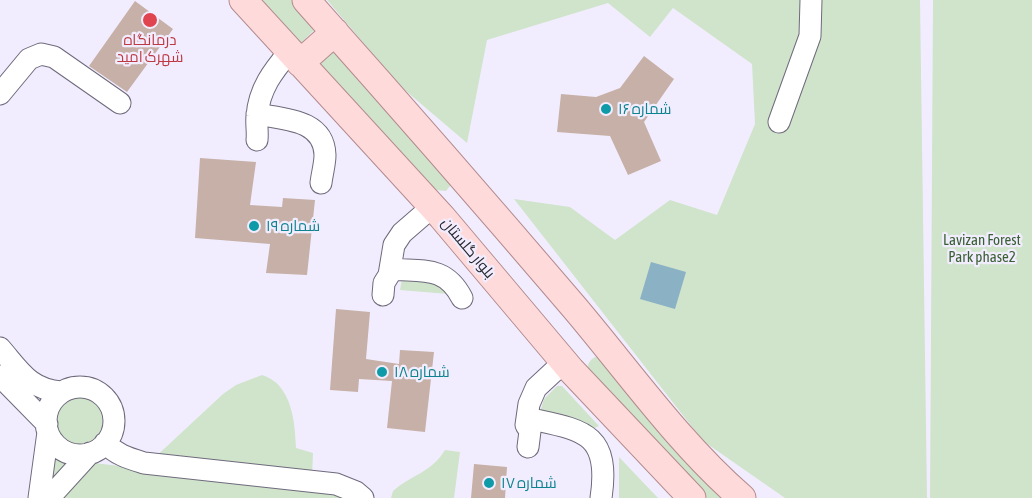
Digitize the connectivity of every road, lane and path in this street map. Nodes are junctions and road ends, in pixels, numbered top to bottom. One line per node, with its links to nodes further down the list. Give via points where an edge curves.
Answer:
1 (243, 0): 5 (main road, بلوار گلستان)
2 (306, 0): 4 (main road)
3 (811, 0): 8 (street, via 810,36)
4 (335, 32): 5 (main road); 10 (main road)
5 (295, 57): 9 (street, via 267,81 255,128 298,121 309,125 324,146); 11 (main road, بلوار گلستان)
6 (0, 94): 7 (street, via 29,59 41,54 54,57)
7 (120, 103)
8 (779, 122)
9 (321, 183)
10 (475, 189): 11 (main road); 13 (main road)
11 (437, 212): 12 (street, via 402,233 394,245 389,283 440,273); 15 (main road, بلوار گلستان)
12 (462, 298)
13 (605, 344): 15 (main road); 27 (main road, via 679,434)
14 (0, 348): 17 (street, via 30,381 47,391)
15 (568, 366): 18 (street, via 536,388); 26 (main road, بلوار گلستان)
16 (0, 376): 19 (street)
17 (61, 392): 19 (street, via 50,406); 21 (street, via 87,388 108,402 114,419 110,436)
18 (527, 422): 20 (street, via 530,431); 25 (street, via 583,433 594,444 602,460)
19 (47, 428): 21 (street, via 52,440 64,451 73,454); 22 (street)
20 (522, 447)
21 (98, 448): 23 (street); 24 (street, via 144,463 336,484)
22 (39, 498)
23 (49, 498)
24 (363, 498)
25 (601, 498)
26 (692, 498)
27 (742, 498)

